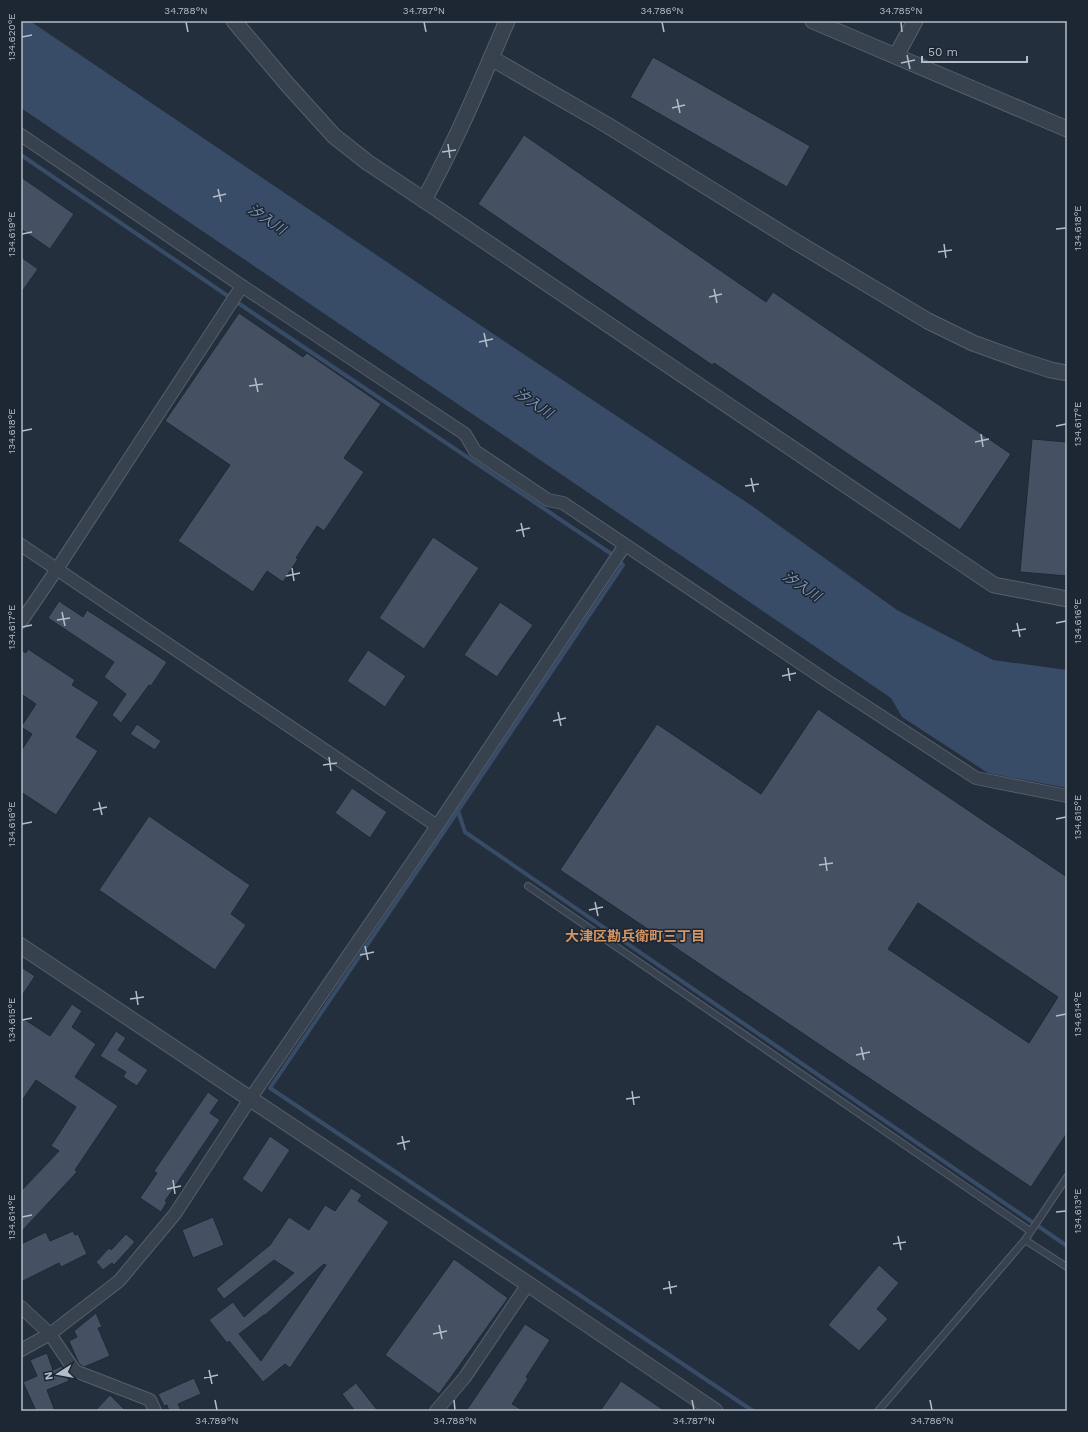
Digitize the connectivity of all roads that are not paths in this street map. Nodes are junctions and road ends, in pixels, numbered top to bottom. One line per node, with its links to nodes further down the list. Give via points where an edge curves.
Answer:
1 (234, 21): 9 (street, via 334,136 367,162)
2 (507, 21): 6 (street)
3 (813, 21): 5 (street)
4 (915, 21): 5 (street)
5 (896, 56): 7 (street)
6 (491, 58): 9 (street); 11 (street, via 607,125 928,321 973,343 1051,370)
7 (1067, 129)
8 (21, 135): 10 (street)
9 (424, 200): 15 (street, via 994,585)
10 (242, 286): 13 (street, via 465,434 475,451 548,500 563,503); 14 (street)
11 (1067, 373)
12 (21, 544): 14 (street)
13 (625, 545): 17 (street, via 976,778); 18 (street)
14 (57, 569): 16 (street); 18 (street)
15 (1067, 599)
16 (21, 622)
17 (1067, 796)
18 (437, 826): 21 (street)
19 (528, 886): 23 (lane)
20 (21, 946): 21 (street)
21 (250, 1099): 26 (street); 28 (street, via 175,1214 119,1281)
22 (1067, 1177): 23 (lane)
23 (1030, 1231): 24 (lane)
24 (1025, 1240): 25 (lane); 33 (lane)
25 (1065, 1264)
26 (528, 1284): 31 (street, via 465,1377); 32 (street)
27 (21, 1307): 28 (street)
28 (50, 1334): 29 (street); 30 (street, via 75,1371 150,1400)
29 (21, 1350)
30 (155, 1411)
31 (436, 1411)
32 (715, 1411)
33 (878, 1411)

